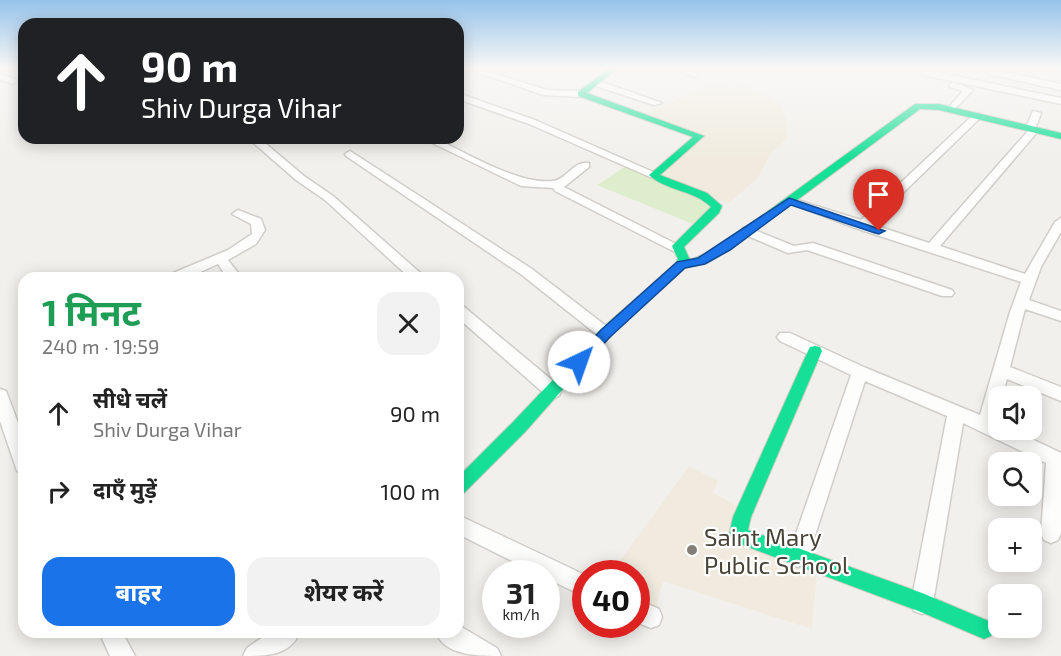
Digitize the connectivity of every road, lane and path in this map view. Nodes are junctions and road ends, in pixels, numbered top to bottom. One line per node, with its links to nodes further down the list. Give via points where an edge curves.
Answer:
1 (465, 99): 15 (street, via 532,122)
2 (594, 99): 15 (street, via 699,136)
3 (644, 99): 5 (street)
4 (961, 99): 6 (street)
5 (657, 103)
6 (951, 110): 8 (street); 17 (street, via 918,106)
7 (1036, 113): 9 (street)
8 (977, 116): 9 (street); 19 (street)
9 (1031, 129): 10 (street); 23 (street, via 1009,161)
10 (1061, 136)
11 (260, 144): 28 (street, via 329,198)
12 (440, 144): 16 (street, via 525,184)
13 (350, 154): 34 (street, via 526,272)
14 (585, 165): 16 (street)
15 (654, 175): 22 (street, via 716,203 715,211)
16 (558, 185): 22 (street, via 567,194)
17 (789, 201): 19 (street); 21 (street)
18 (238, 214): 24 (street, via 257,222 257,236)
19 (862, 225): 23 (street)
20 (1060, 225): 29 (street)
21 (747, 231): 25 (street, via 701,262); 30 (street, via 793,250 808,246)
22 (678, 248): 25 (street, via 684,259)
23 (931, 248): 29 (street)
24 (220, 258): 26 (street); 27 (street)
25 (681, 265): 34 (street)
26 (187, 272)
27 (230, 272)
28 (411, 272)
29 (1029, 280): 31 (street)
30 (947, 293)
31 (1021, 302): 33 (street); 37 (street)
32 (464, 315): 39 (street)
33 (1061, 316)
34 (605, 333): 39 (street)
35 (785, 337): 36 (street)
36 (815, 351): 38 (street); 49 (street, via 742,517 738,535)
37 (1002, 370): 40 (street); 43 (street)
38 (860, 372): 42 (street); 49 (street)
39 (553, 391): 46 (street)
40 (1061, 394)
41 (0, 396): 44 (street)
42 (956, 412): 43 (street); 51 (street)
43 (986, 425): 45 (street)
44 (18, 448)
45 (1058, 460): 48 (street)
46 (464, 482)
47 (464, 527): 50 (street)
48 (1051, 532)
49 (798, 557): 51 (street)
50 (572, 580)
51 (922, 603): 52 (street)
52 (984, 629)
53 (113, 638): 56 (street)
54 (280, 638): 57 (street)
55 (458, 638): 58 (street)
56 (123, 656)
57 (255, 656)
58 (489, 656)

